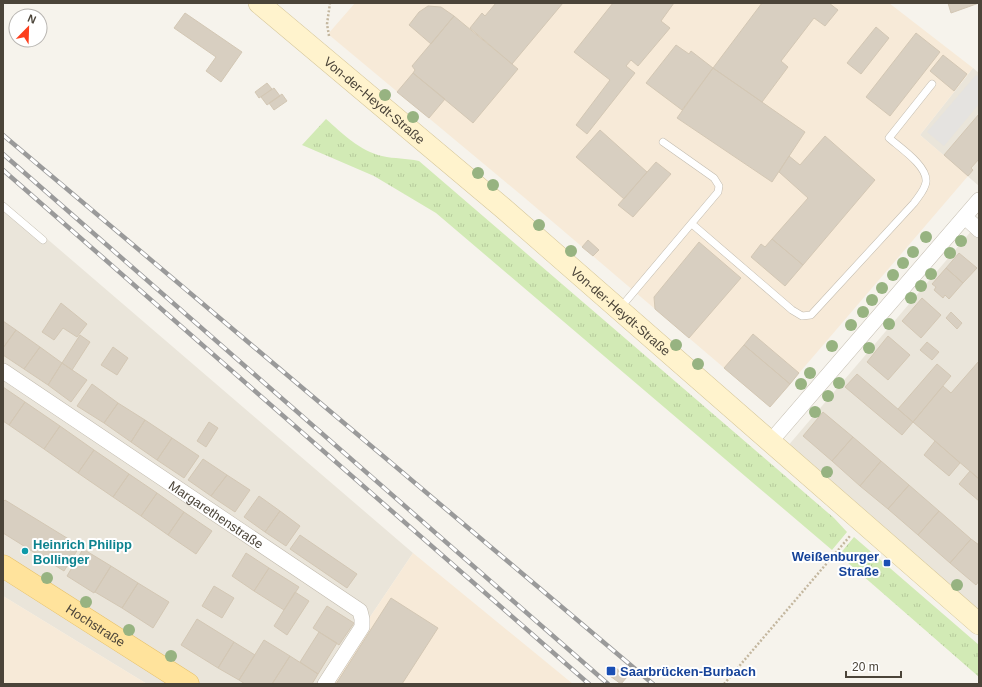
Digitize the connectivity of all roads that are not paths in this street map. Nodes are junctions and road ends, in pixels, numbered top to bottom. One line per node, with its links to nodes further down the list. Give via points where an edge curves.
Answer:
1 (259, 3): 10 (main road, Von-der-Heydt-Straße)
2 (932, 84): 7 (lane, via 889,138 922,168 926,180 923,190 811,315 802,316 792,310)
3 (664, 142): 7 (lane, via 714,178 718,186 718,192)
4 (979, 200): 6 (street)
5 (3, 206): 9 (lane)
6 (965, 216): 8 (street); 12 (street)
7 (692, 224): 10 (lane)
8 (979, 230)
9 (43, 240)
10 (619, 309): 12 (main road, Von-der-Heydt-Straße)
11 (3, 371): 16 (street, Margarethenstraße, via 360,611 362,626)
12 (771, 441): 14 (main road, Von-der-Heydt-Straße)
13 (3, 566): 15 (main road, Hochstraße)
14 (979, 624)
15 (188, 684)
16 (325, 684)

